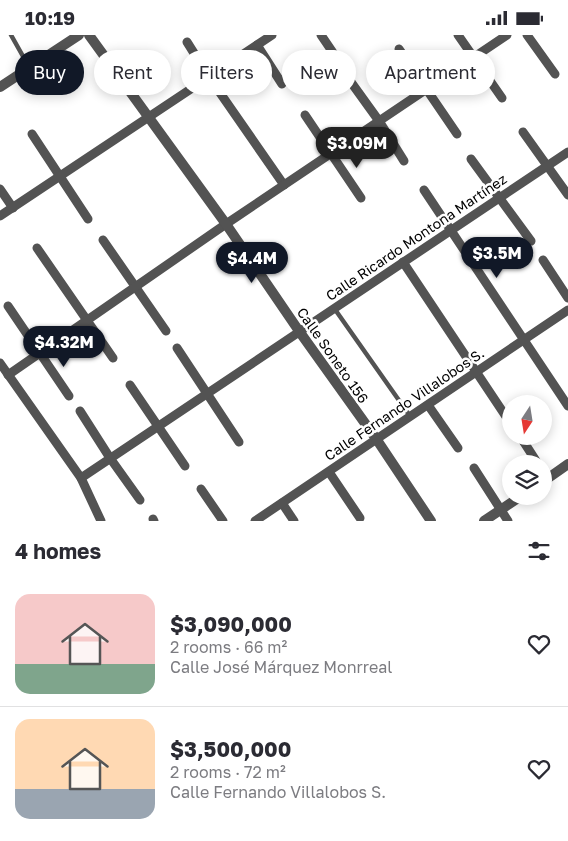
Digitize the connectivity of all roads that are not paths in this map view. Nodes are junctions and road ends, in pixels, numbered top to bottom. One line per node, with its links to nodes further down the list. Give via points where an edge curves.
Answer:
1 (11, 35): 11 (lane)
2 (79, 35): 12 (street)
3 (89, 35): 30 (street, Calle Soneto 156)
4 (272, 35): 10 (street)
5 (321, 35): 15 (street)
6 (458, 35): 16 (street)
7 (507, 35): 17 (street)
8 (527, 35): 18 (street)
9 (187, 42): 13 (street)
10 (257, 45): 14 (street); 20 (street)
11 (19, 50)
12 (56, 50)
13 (192, 50)
14 (250, 50)
15 (331, 50)
16 (468, 50)
17 (485, 50)
18 (556, 74)
19 (15, 77): 21 (street)
20 (282, 84)
21 (0, 87)
22 (495, 88): 28 (street)
23 (356, 89): 31 (street)
24 (182, 95): 30 (street)
25 (222, 95): 41 (street)
26 (417, 95): 31 (street)
27 (430, 95): 34 (street)
28 (502, 98)
29 (305, 115): 36 (street)
30 (149, 117): 40 (street); 50 (street, Calle Soneto 156)
31 (379, 121): 36 (street); 38 (street)
32 (523, 132): 39 (street)
33 (32, 134): 40 (street)
34 (457, 134)
35 (568, 152): 39 (street, Calle Ricardo Montona Martínez)
36 (332, 153): 41 (street); 46 (street)
37 (472, 159): 45 (street)
38 (404, 161)
39 (547, 166): 44 (street); 45 (street, Calle Ricardo Montona Martínez)
40 (59, 177): 47 (street); 49 (street)
41 (284, 185): 50 (street)
42 (0, 189): 47 (street)
43 (424, 190): 51 (street)
44 (568, 195)
45 (500, 197): 51 (street, Calle Ricardo Montona Martínez); 53 (street)
46 (362, 198)
47 (12, 208): 48 (street)
48 (0, 216)
49 (88, 219)
50 (226, 224): 57 (street); 64 (street, Calle Soneto 156)
51 (451, 230): 56 (street, Calle Ricardo Montona Martínez); 65 (street)
52 (103, 240): 57 (street)
53 (531, 241)
54 (37, 248): 62 (street)
55 (543, 260): 58 (street)
56 (403, 262): 60 (street, Calle Ricardo Montona Martínez); 70 (street)
57 (135, 287): 62 (street); 63 (street)
58 (568, 298)
59 (8, 306): 67 (street)
60 (334, 309): 64 (street, Calle Ricardo Montona Martínez); 79 (lane)
61 (568, 310): 65 (street, Calle Fernando Villalobos S.)
62 (86, 321): 67 (street); 68 (street)
63 (166, 331)
64 (298, 331): 73 (street, Calle Ricardo Montona Martínez); 81 (street, Calle Soneto 156)
65 (523, 340): 70 (street, Calle Fernando Villalobos S.); 76 (street)
66 (177, 348): 73 (street)
67 (40, 353): 71 (street); 74 (street)
68 (112, 358)
69 (0, 363): 71 (street)
70 (476, 373): 75 (street, Calle Fernando Villalobos S.); 78 (street)
71 (8, 375): 90 (street)
72 (130, 385): 80 (street)
73 (206, 394): 80 (street, Calle Ricardo Montona Martínez); 82 (street)
74 (69, 396)
75 (428, 405): 79 (street, Calle Fernando Villalobos S.); 83 (street)
76 (568, 406)
77 (80, 411): 84 (street)
78 (502, 411)
79 (410, 417): 81 (street, Calle Fernando Villalobos S.)
80 (158, 426): 84 (street, Calle Ricardo Montona Martínez); 86 (street)
81 (377, 440): 88 (street, Calle Fernando Villalobos S.); 101 (street, Calle Soneto 156)
82 (239, 442)
83 (458, 448)
84 (110, 458): 90 (street, Calle Ricardo Montona Martínez); 92 (street)
85 (568, 464): 89 (street)
86 (185, 466)
87 (474, 468): 95 (street)
88 (329, 472): 93 (street, Calle Fernando Villalobos S.); 96 (street)
89 (552, 473)
90 (81, 478): 97 (street)
91 (201, 489): 98 (street)
92 (140, 500)
93 (282, 503): 99 (street, Calle Fernando Villalobos S.); 100 (street)
94 (508, 505): 95 (street)
95 (501, 510): 102 (street); 103 (street)
96 (360, 518)
97 (101, 521)
98 (223, 521)
99 (255, 521)
100 (294, 521)
101 (431, 521)
102 (484, 521)
103 (508, 521)

